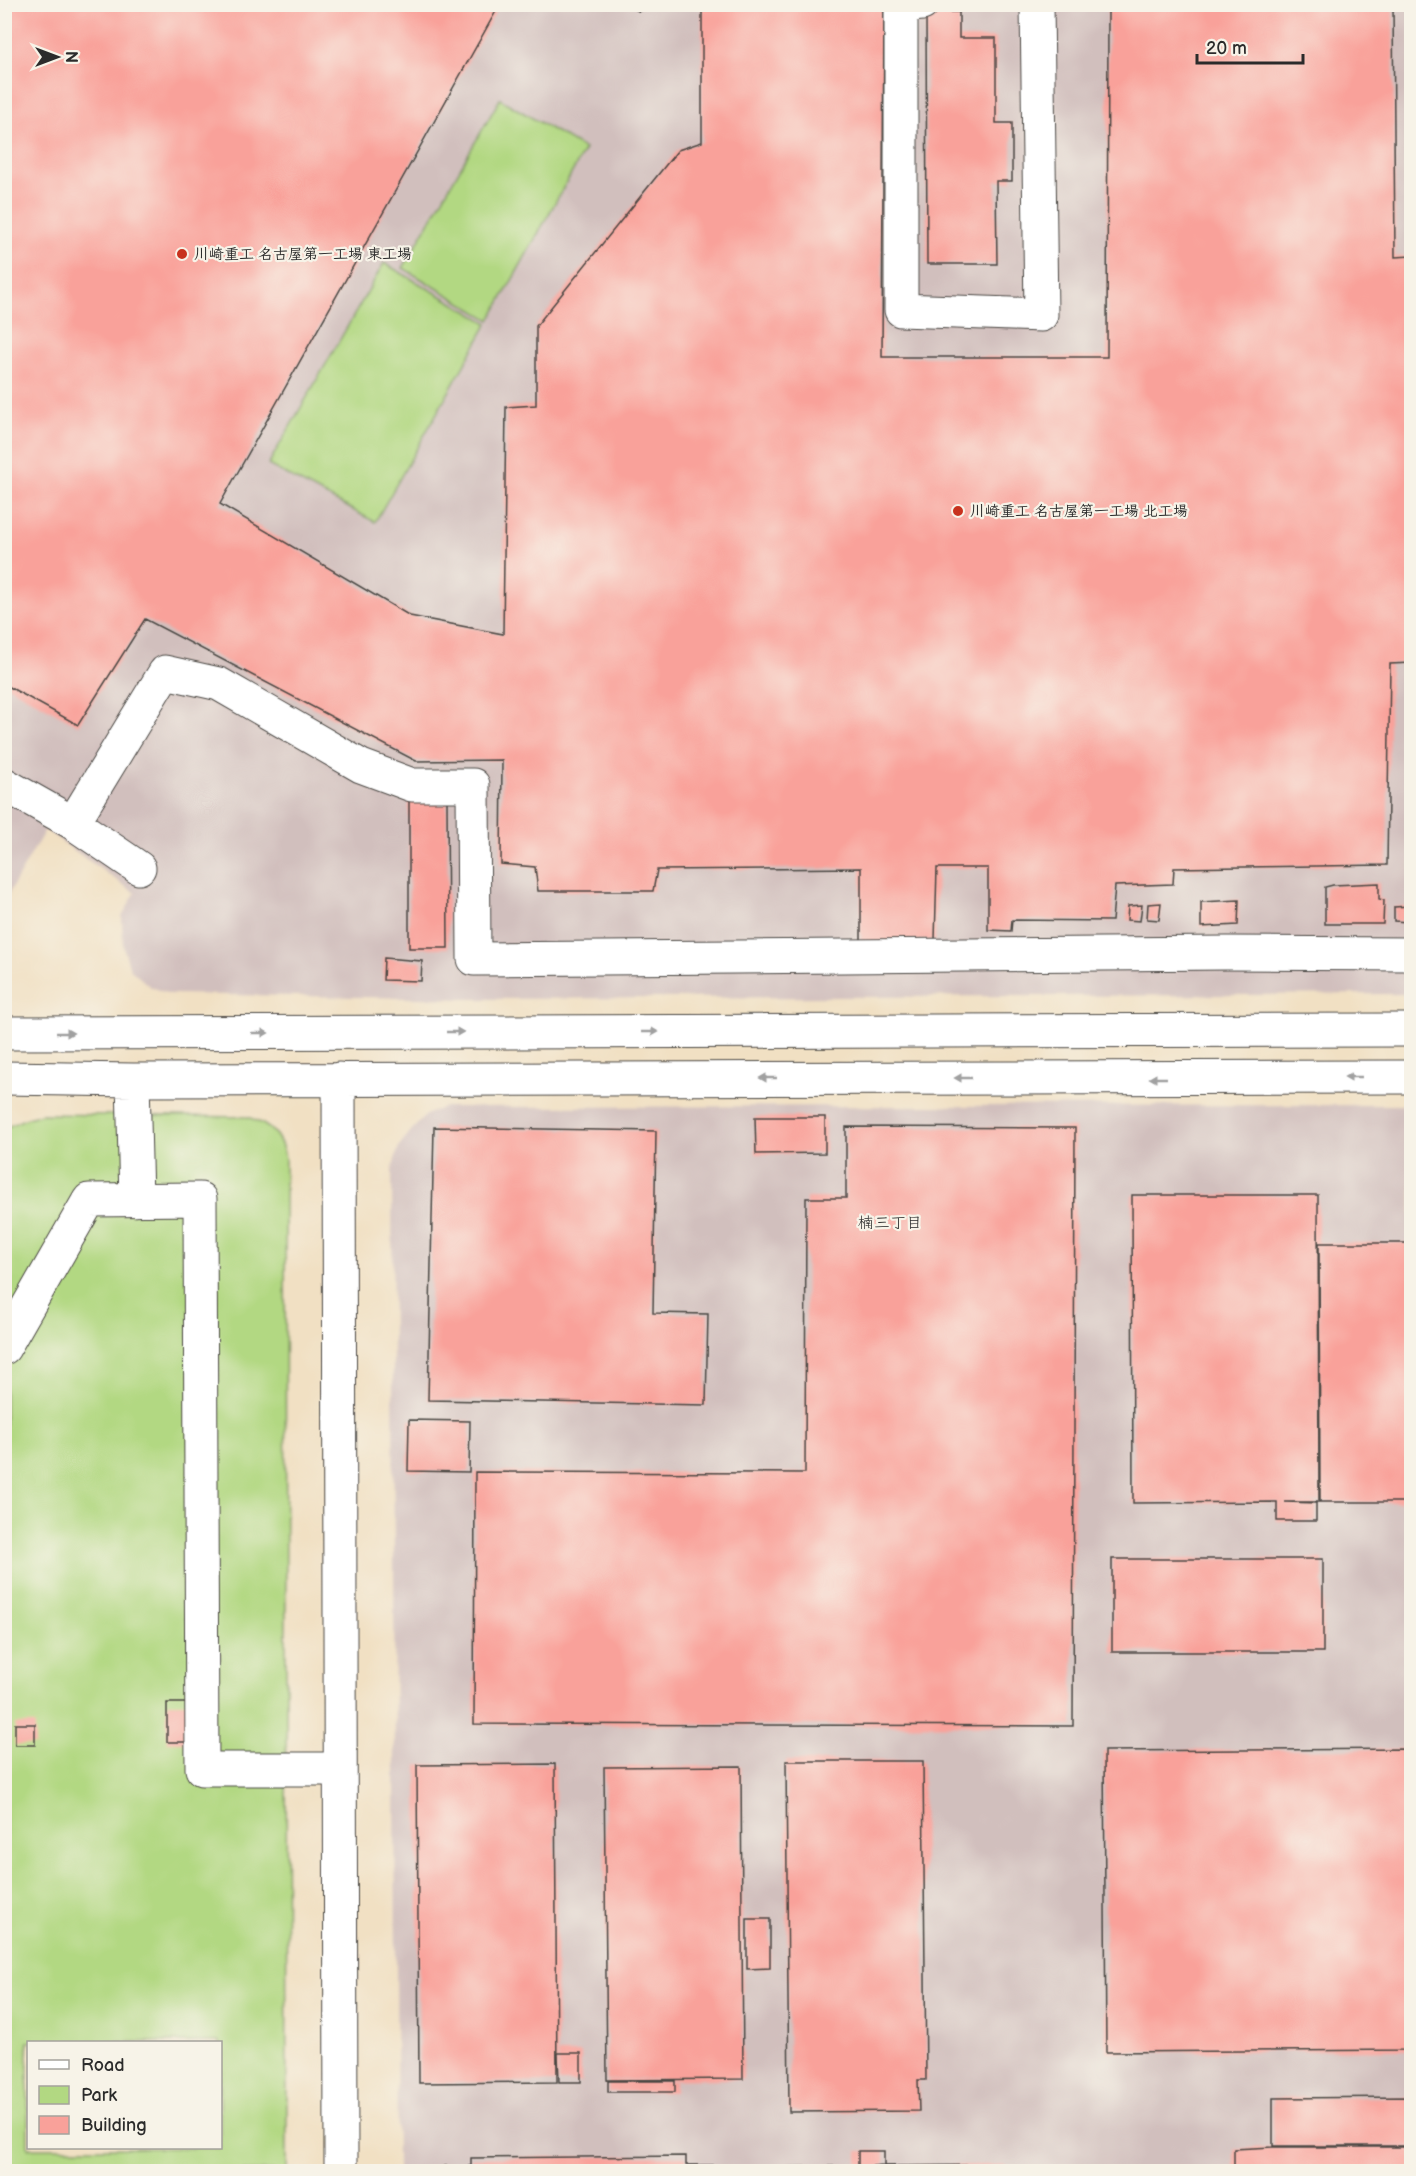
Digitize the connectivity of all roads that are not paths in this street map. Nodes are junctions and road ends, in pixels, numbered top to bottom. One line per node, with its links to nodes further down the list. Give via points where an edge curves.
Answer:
1 (922, 4): 2 (street, via 901,6 901,310 1041,315)
2 (1037, 4)
3 (4, 784): 4 (street)
4 (73, 823): 5 (street); 6 (street, via 165,672 219,684 361,766 412,785 473,784 474,959)
5 (139, 868)
6 (1412, 954)
7 (1412, 1030): 8 (street, one-way to 7)
8 (5, 1035)
9 (1412, 1077): 11 (street, one-way to 11)
10 (4, 1078): 12 (street)
11 (339, 1079): 12 (street); 15 (street)
12 (133, 1080): 13 (street)
13 (136, 1200): 14 (street, via 89,1200); 15 (street, via 200,1199 202,1769)
14 (4, 1348)
15 (340, 1769): 16 (street)
16 (340, 2172)

